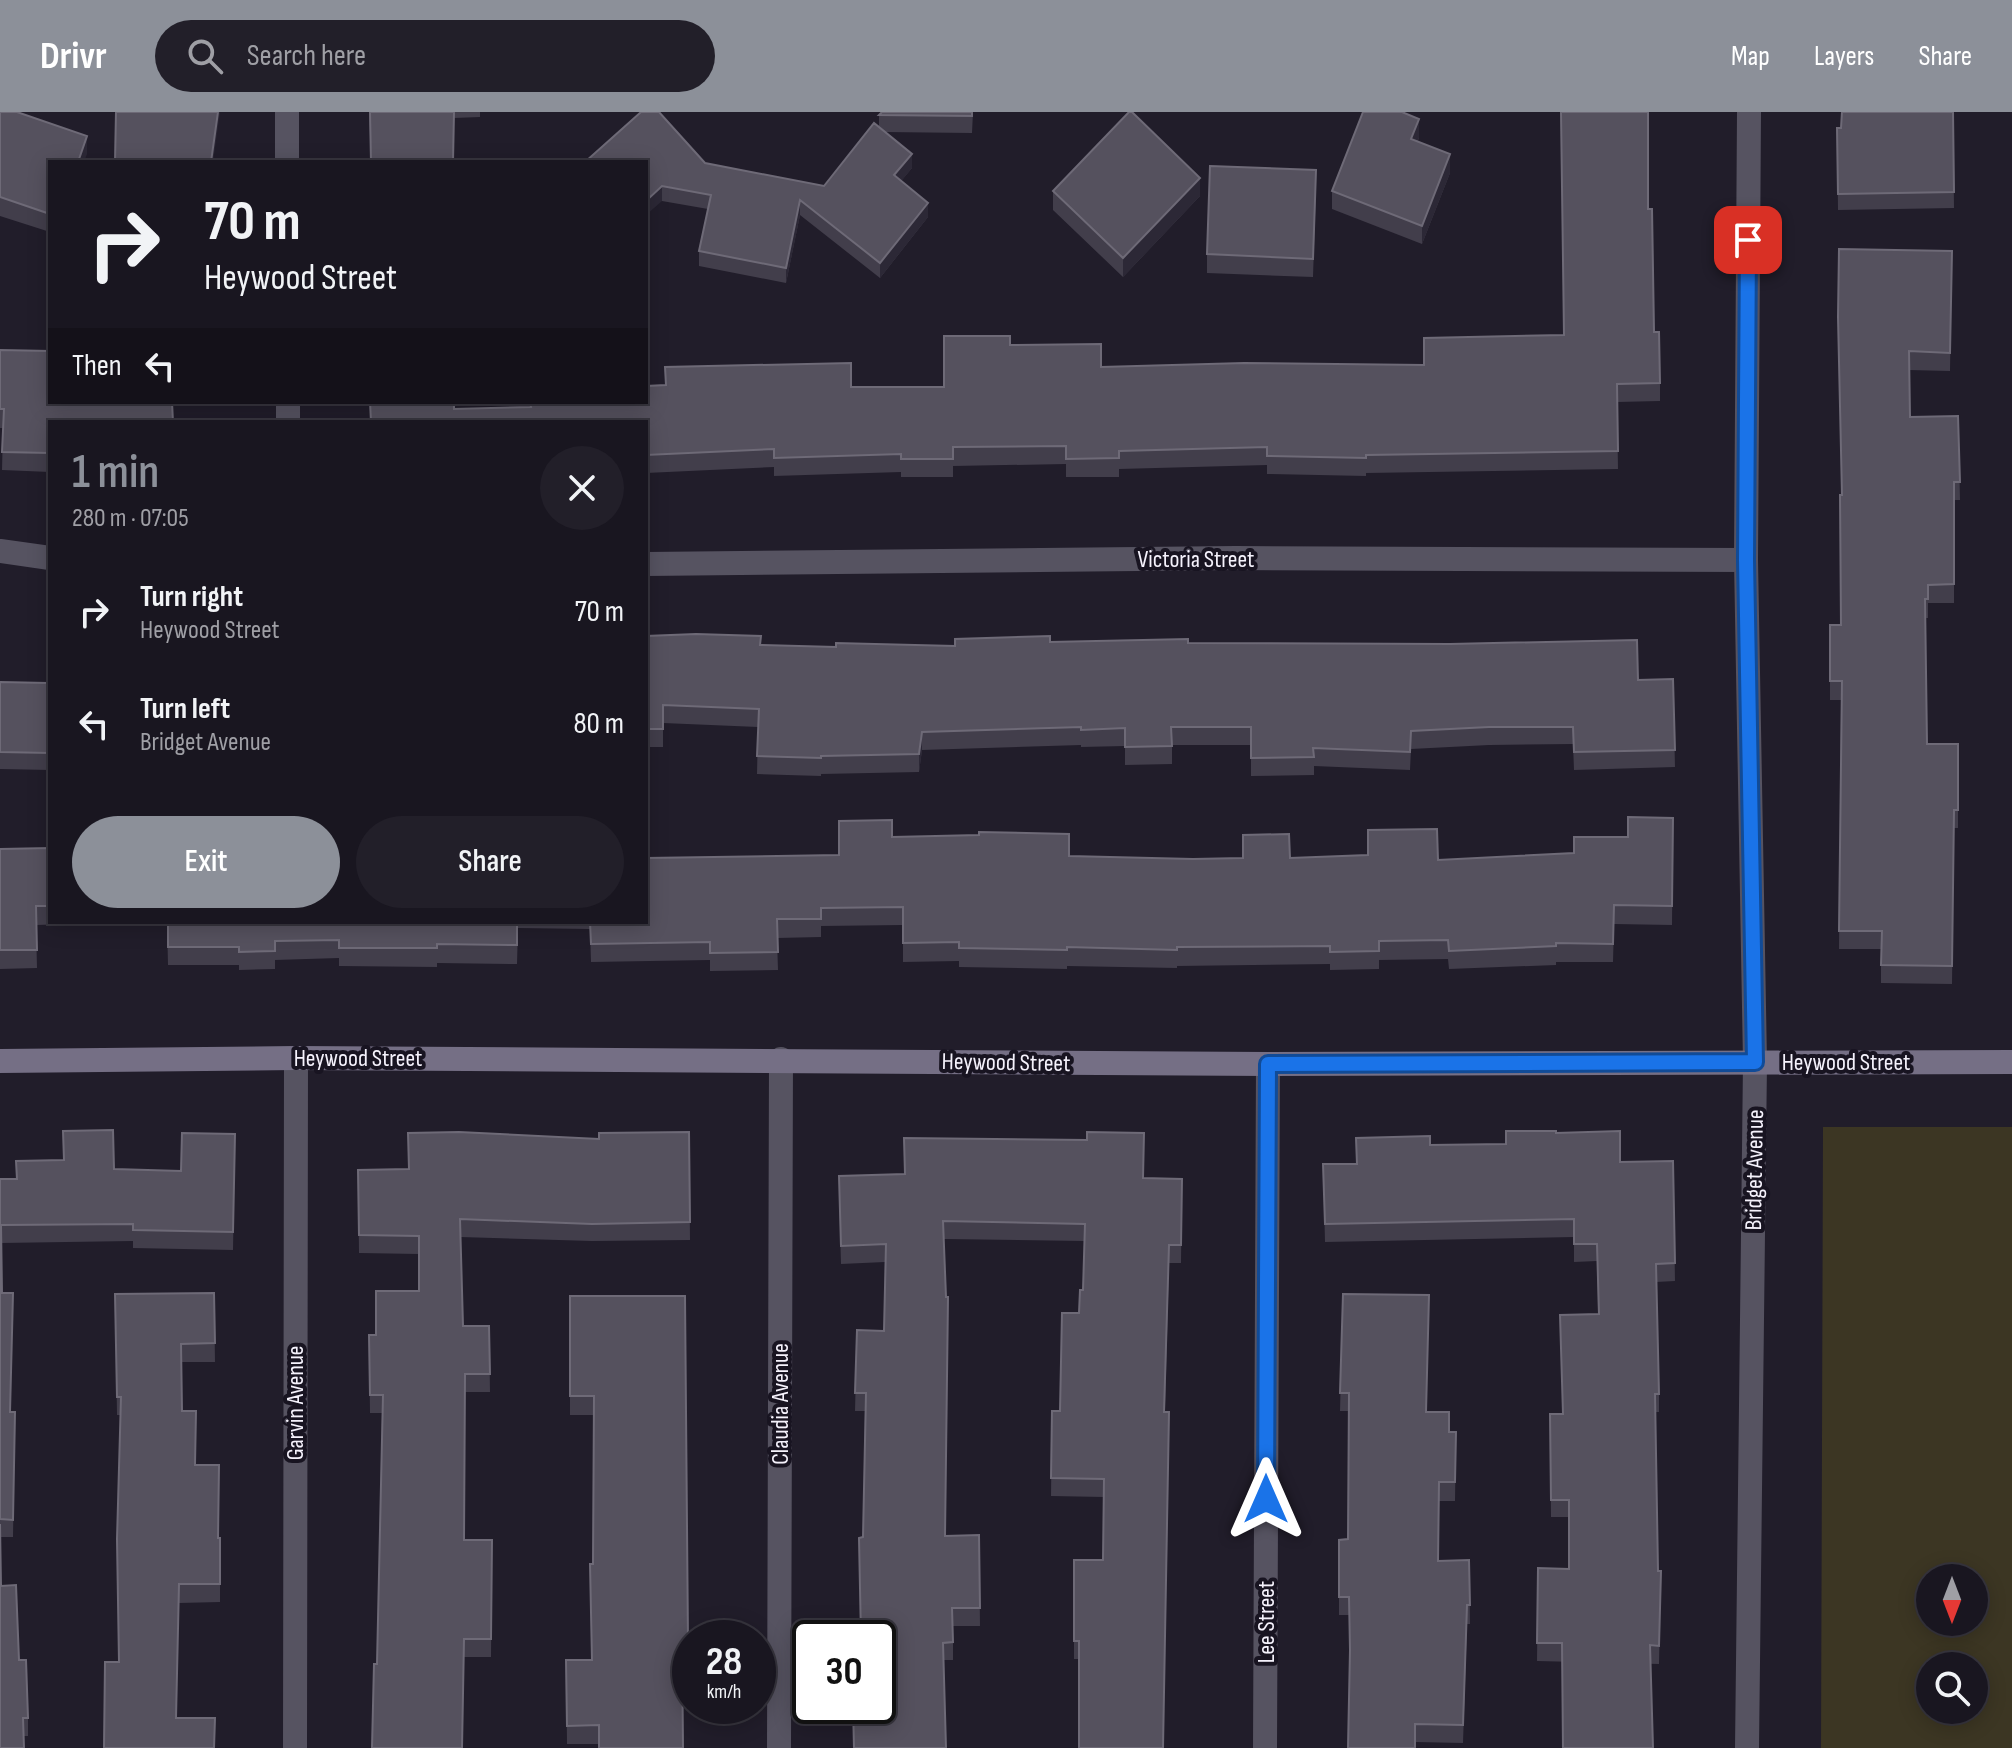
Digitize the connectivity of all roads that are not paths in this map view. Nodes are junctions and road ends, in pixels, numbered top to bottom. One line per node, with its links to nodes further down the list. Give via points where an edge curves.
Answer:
1 (287, 112): 3 (street)
2 (1749, 112): 6 (street, Bridget Avenue)
3 (287, 160)
4 (0, 551): 5 (street)
5 (48, 558)
6 (1746, 560): 7 (street, Victoria Street); 11 (street, Bridget Avenue)
7 (648, 564)
8 (296, 1058): 9 (street, Heywood Street); 10 (street, Heywood Street); 14 (street, Garvin Avenue)
9 (781, 1059): 13 (street, Heywood Street); 15 (street, Claudia Avenue)
10 (0, 1061)
11 (1755, 1062): 12 (street, Heywood Street); 13 (street, Heywood Street); 17 (street, Bridget Avenue)
12 (2012, 1062)
13 (1268, 1064): 16 (street, Lee Street)
14 (295, 1748)
15 (779, 1748)
16 (1265, 1748)
17 (1747, 1748)

